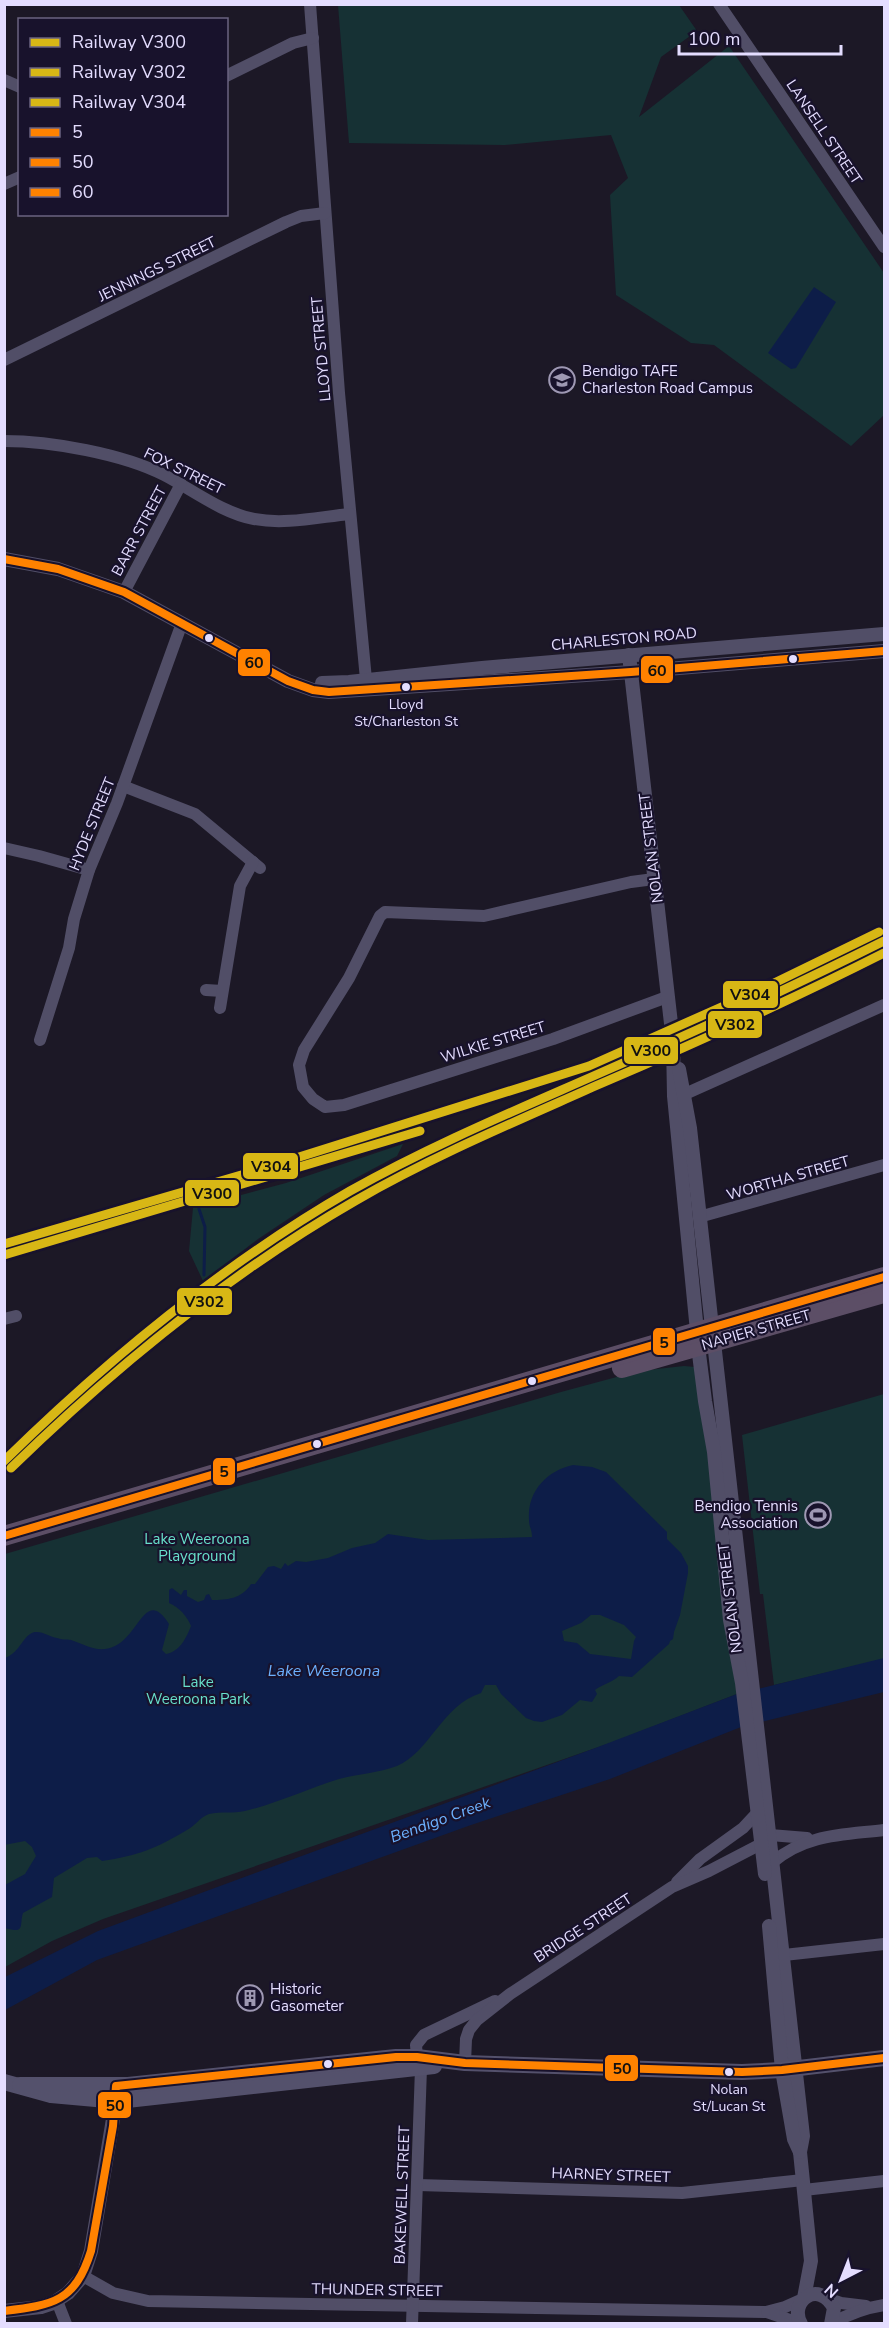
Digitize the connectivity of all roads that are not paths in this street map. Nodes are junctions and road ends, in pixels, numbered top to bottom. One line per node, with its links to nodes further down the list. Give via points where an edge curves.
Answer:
1 (310, 4): 3 (street, LLOYD STREET)
2 (719, 4): 10 (street, LANSELL STREET)
3 (313, 38): 4 (street, via 287,46); 9 (street, LLOYD STREET)
4 (228, 75)
5 (4, 80): 6 (street)
6 (18, 86)
7 (18, 178): 8 (street)
8 (4, 184)
9 (325, 213): 11 (street, JENNINGS STREET, via 286,222); 14 (street, LLOYD STREET)
10 (885, 247)
11 (4, 360)
12 (4, 441): 13 (street, FOX STREET, via 56,444 128,461)
13 (181, 484): 14 (street, FOX STREET, via 233,513 253,519); 16 (street, BARR STREET)
14 (350, 514): 24 (street, LLOYD STREET)
15 (4, 559): 16 (street, via 58,569)
16 (124, 592): 17 (street)
17 (182, 623): 24 (street, via 270,671 319,682); 25 (street, HYDE STREET)
18 (885, 634): 19 (street, CHARLESTON ROAD)
19 (723, 647): 21 (street, CHARLESTON ROAD); 22 (street)
20 (885, 651): 22 (street, CHARLESTON ROAD)
21 (629, 655): 23 (street, NOLAN STREET); 24 (street, CHARLESTON ROAD)
22 (724, 663): 23 (street, CHARLESTON ROAD)
23 (631, 672): 24 (street, CHARLESTON ROAD); 28 (street, NOLAN STREET)
24 (366, 686)
25 (123, 786): 27 (street, HYDE STREET); 30 (street, via 195,814 256,865 240,886)
26 (4, 848): 27 (street)
27 (88, 870): 34 (street, HYDE STREET)
28 (654, 879): 31 (street, NOLAN STREET); 31 (street, WILKIE STREET, via 484,916 383,913 301,1057 299,1072 303,1087 325,1107 344,1105 554,1039)
29 (206, 990): 30 (street)
30 (222, 990): 33 (street)
31 (667, 997): 35 (street, NOLAN STREET)
32 (885, 1005): 35 (street)
33 (220, 1008)
34 (40, 1040)
35 (679, 1095): 37 (street, NOLAN STREET)
36 (885, 1165): 37 (street, WORTHA STREET)
37 (693, 1218): 40 (street, NOLAN STREET)
38 (885, 1277): 40 (highway, NAPIER STREET)
39 (885, 1293): 40 (highway, NAPIER STREET)
40 (706, 1337): 41 (highway, NAPIER STREET); 44 (street, NOLAN STREET)
41 (266, 1463): 42 (highway, NAPIER STREET); 43 (highway, NAPIER STREET)
42 (4, 1536)
43 (4, 1544)
44 (752, 1729): 45 (street, NOLAN STREET); 48 (street, NOLAN STREET)
45 (757, 1813): 48 (street, NOLAN STREET); 50 (street, BRIDGE STREET)
46 (885, 1830): 47 (street)
47 (823, 1838): 48 (street); 49 (street, via 802,1842)
48 (767, 1841): 49 (street, NOLAN STREET); 50 (street, BRIDGE STREET); 52 (street, NOLAN STREET)
49 (773, 1862): 52 (street, NOLAN STREET)
50 (672, 1887): 53 (street, BRIDGE STREET)
51 (885, 1944): 52 (street)
52 (777, 1956): 57 (street, NOLAN STREET)
53 (510, 1994): 55 (street, BRIDGE STREET, via 424,2035 416,2046); 56 (street, BRIDGE STREET, via 469,2030)
54 (885, 2058): 57 (main road)
55 (419, 2062): 56 (main road); 59 (main road, via 382,2058); 61 (street, BAKEWELL STREET)
56 (465, 2063): 57 (main road, via 713,2071)
57 (789, 2069): 62 (street, NOLAN STREET, via 794,2139 801,2152)
58 (12, 2083): 59 (main road)
59 (116, 2093): 64 (street, via 91,2251)
60 (885, 2181): 62 (street, HARNEY STREET)
61 (418, 2185): 62 (street, HARNEY STREET, via 682,2193); 69 (street, BAKEWELL STREET)
62 (804, 2185): 63 (street, NOLAN STREET)
63 (811, 2260): 65 (street, NOLAN STREET); 66 (street, NOLAN STREET)
64 (83, 2276): 67 (street); 69 (street, THUNDER STREET, via 113,2293 148,2301)
65 (827, 2298): 66 (street, via 815,2294); 70 (street); 77 (street, NOLAN STREET, via 834,2308)
66 (804, 2299): 72 (street, THUNDER STREET); 76 (street, NOLAN STREET, via 798,2315)
67 (57, 2301): 71 (street); 74 (street)
68 (885, 2305): 70 (street)
69 (414, 2307): 73 (street, THUNDER STREET); 75 (street, BAKEWELL STREET)
70 (870, 2307): 77 (street)
71 (4, 2311)
72 (766, 2312): 73 (street, THUNDER STREET); 76 (street, THUNDER STREET)
73 (680, 2318)
74 (66, 2324)
75 (412, 2324)
76 (801, 2324)
77 (831, 2324)

